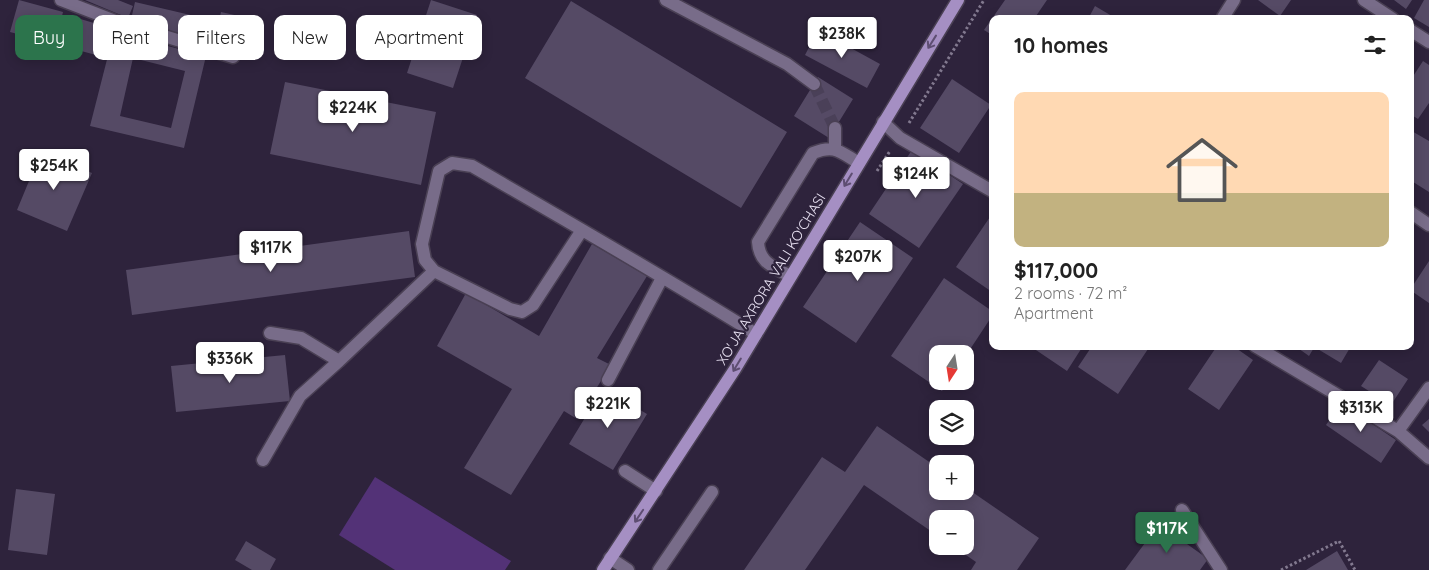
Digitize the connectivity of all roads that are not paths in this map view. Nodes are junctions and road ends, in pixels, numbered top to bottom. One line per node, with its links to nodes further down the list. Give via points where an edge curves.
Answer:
1 (61, 0): 9 (street)
2 (666, 0): 11 (street, via 787,64)
3 (958, 0): 12 (main road, XO'JA AXRORA VALI KO'CHASI, one-way to 12)
4 (1234, 0): 6 (street)
5 (1364, 0): 7 (street)
6 (1225, 15)
7 (1387, 15)
8 (1414, 33): 10 (street)
9 (178, 40)
10 (1429, 42)
11 (814, 84)
12 (883, 122): 15 (main road, XO'JA AXRORA VALI KO'CHASI); 16 (street, via 900,138)
13 (835, 128): 14 (street)
14 (835, 150): 15 (street); 21 (street, via 825,148 813,153 758,242 759,253 766,262)
15 (859, 163): 21 (main road, XO'JA AXRORA VALI KO'CHASI, one-way to 21)
16 (989, 190)
17 (1414, 215): 18 (street)
18 (1429, 225)
19 (582, 230): 20 (street, via 533,305 522,312); 20 (street, via 472,166 452,163 439,171 422,244 425,260); 22 (street)
20 (434, 271): 26 (street)
21 (790, 276): 24 (main road, XO'JA AXRORA VALI KO'CHASI)
22 (662, 278): 24 (street); 27 (street)
23 (270, 333): 26 (street, via 301,338)
24 (756, 334): 33 (main road, XO'JA AXRORA VALI KO'CHASI, one-way to 33)
25 (1262, 350): 29 (street)
26 (339, 361): 31 (street, via 300,396)
27 (608, 380)
28 (1429, 388): 29 (street)
29 (1398, 431): 30 (street)
30 (1429, 458)
31 (263, 460)
32 (625, 471): 33 (street)
33 (656, 491): 36 (main road, XO'JA AXRORA VALI KO'CHASI, one-way to 36)
34 (712, 492): 39 (street)
35 (1182, 510): 40 (street)
36 (610, 558): 37 (main road, XO'JA AXRORA VALI KO'CHASI); 38 (street)
37 (603, 570)
38 (628, 570)
39 (659, 570)
40 (1221, 570)

